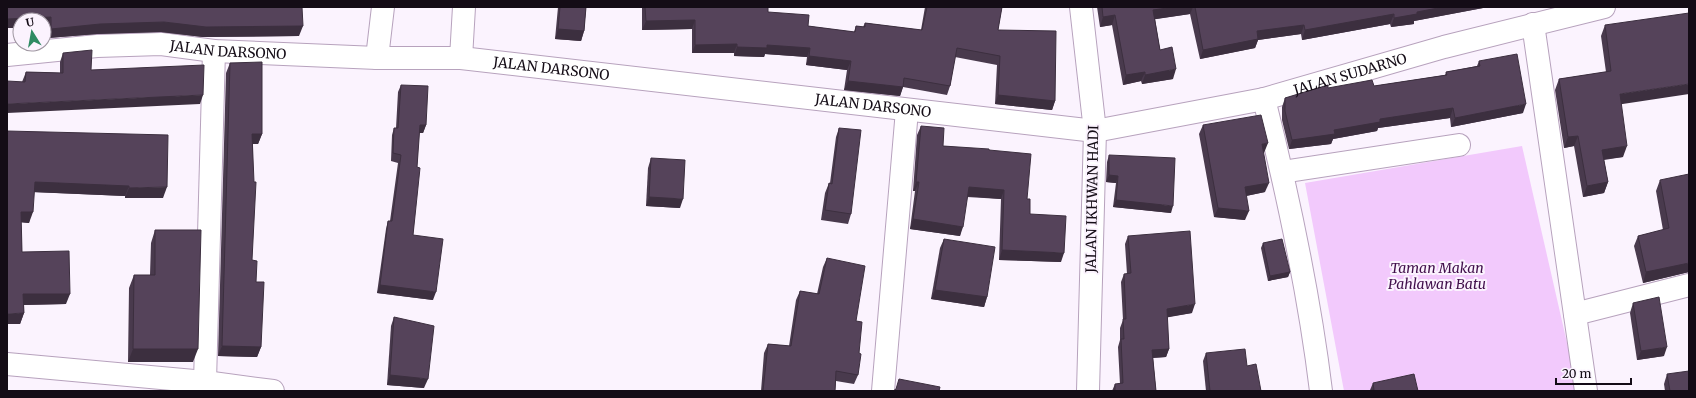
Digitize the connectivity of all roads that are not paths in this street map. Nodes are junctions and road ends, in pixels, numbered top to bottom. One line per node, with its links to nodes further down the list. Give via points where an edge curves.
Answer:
1 (383, 7): 9 (street)
2 (464, 7): 10 (street)
3 (1081, 7): 13 (street, JALAN IKHWAN HADI)
4 (1604, 7): 5 (street, JALAN SUDARNO)
5 (1572, 12): 6 (street, JALAN SUDARNO)
6 (1533, 24): 11 (street, JALAN SUDARNO); 17 (street)
7 (214, 51): 8 (street, JALAN DARSONO, via 161,44 97,46); 9 (street, JALAN DARSONO); 19 (street)
8 (7, 55)
9 (377, 58): 10 (street, JALAN DARSONO)
10 (461, 58): 12 (street, JALAN DARSONO)
11 (1264, 99): 13 (street, JALAN SUDARNO); 15 (street)
12 (907, 110): 13 (street, JALAN DARSONO); 21 (street)
13 (1094, 131): 22 (street, JALAN IKHWAN HADI)
14 (1459, 145): 15 (street)
15 (1282, 172): 23 (street, via 1313,323)
16 (1689, 285): 17 (street)
17 (1574, 314): 24 (street)
18 (7, 364): 19 (street)
19 (205, 382): 20 (street)
20 (273, 391)
21 (883, 391)
22 (1088, 391)
23 (1321, 391)
24 (1586, 391)

